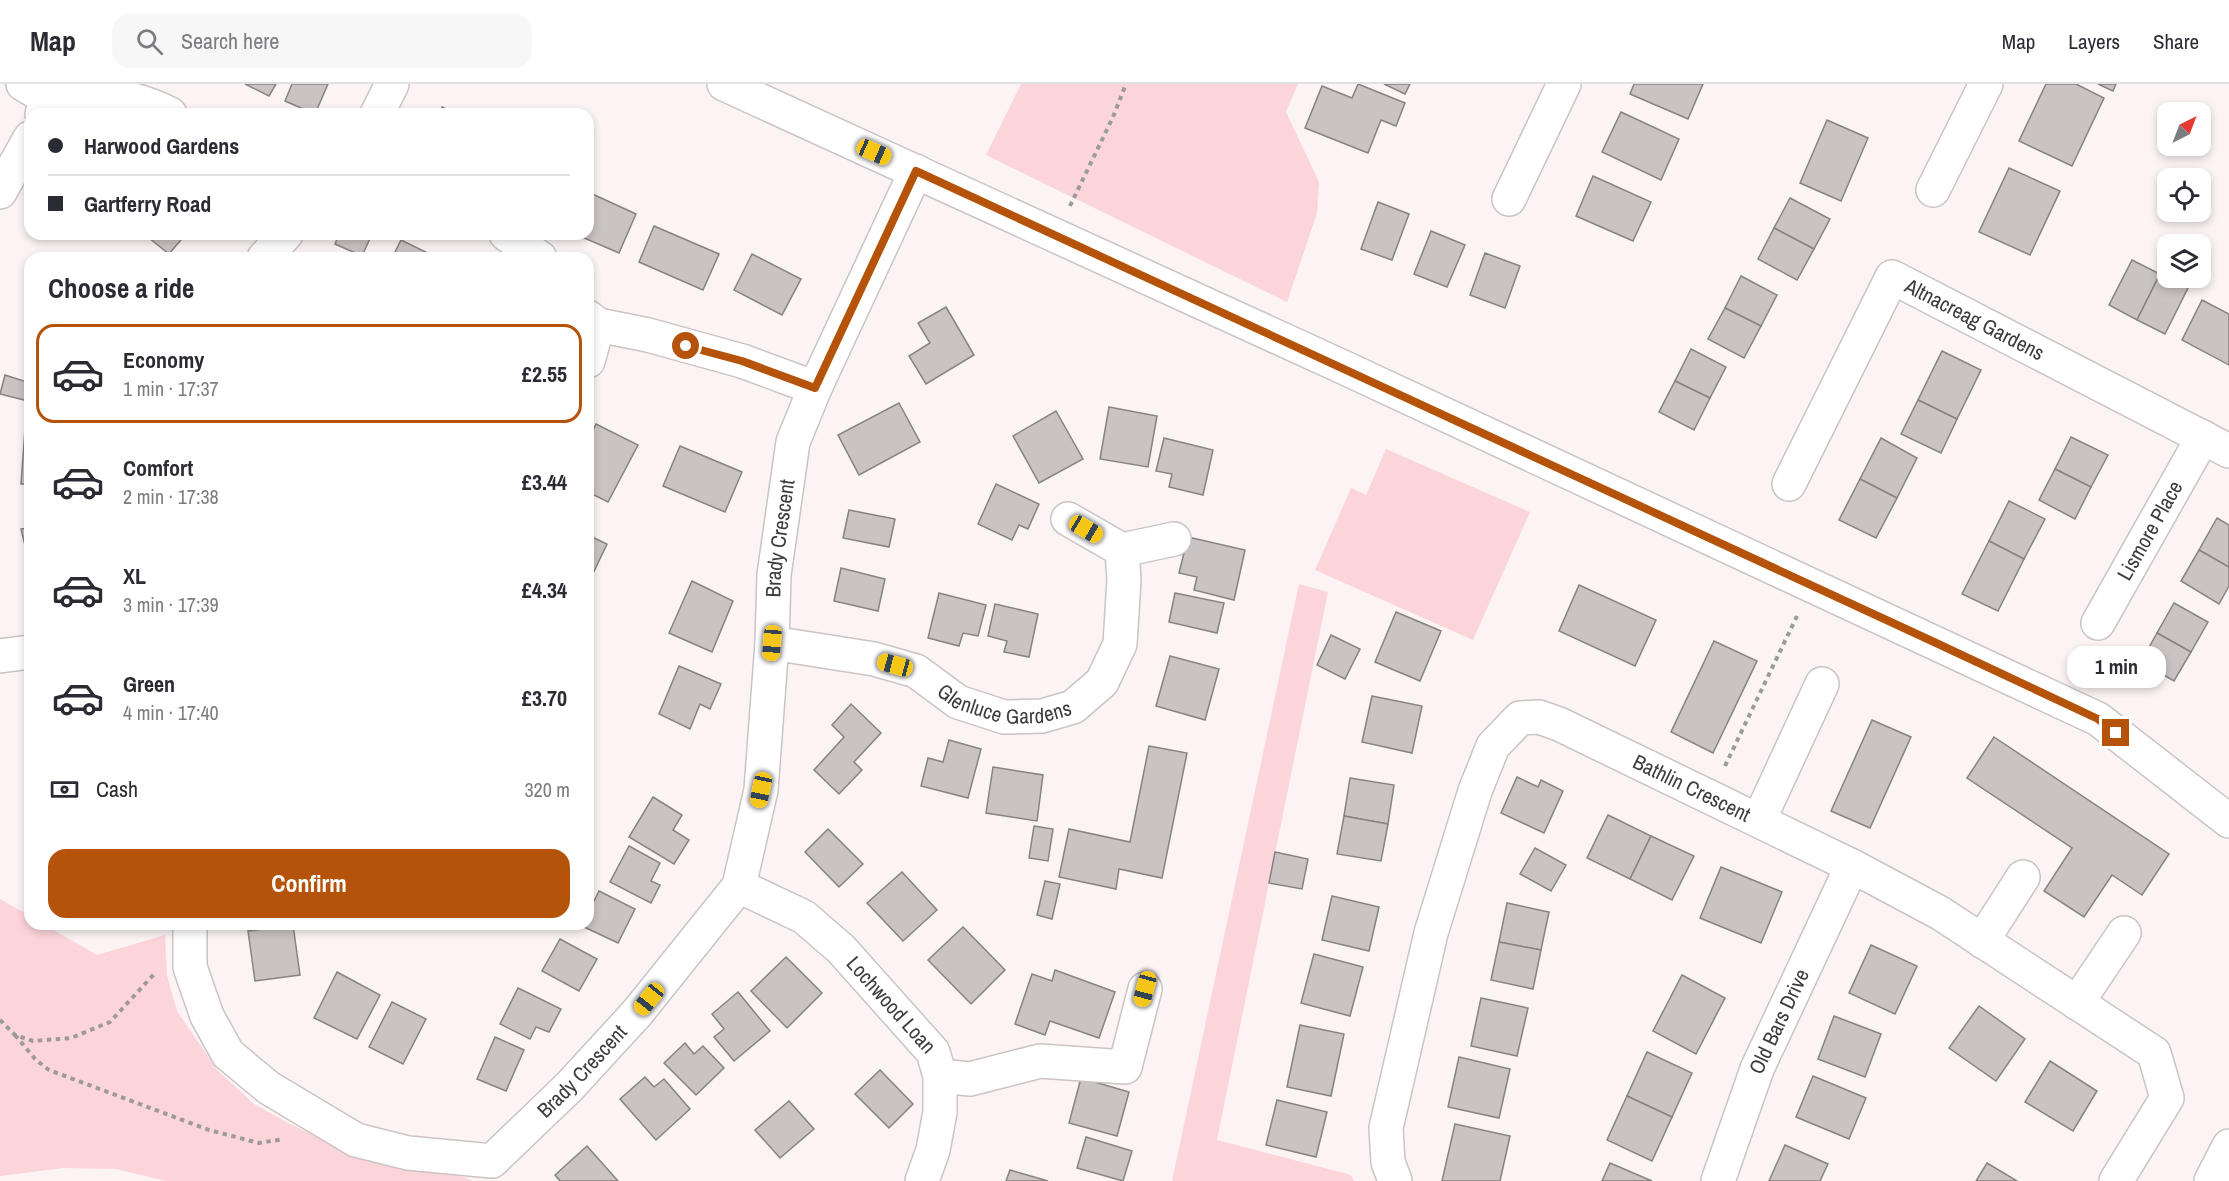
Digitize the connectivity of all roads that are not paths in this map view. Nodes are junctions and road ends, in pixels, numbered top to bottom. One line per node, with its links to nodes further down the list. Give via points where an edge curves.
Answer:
1 (392, 84): 7 (street)
2 (724, 84): 9 (street)
3 (1564, 84): 12 (street)
4 (1986, 84): 10 (street)
5 (38, 99): 6 (street, via 111,94)
6 (158, 108)
7 (380, 108)
8 (24, 149): 11 (street)
9 (916, 171): 18 (street, Brady Crescent); 30 (street, via 2098,719)
10 (1933, 190)
11 (0, 192)
12 (1509, 199)
13 (280, 240): 15 (street)
14 (514, 240): 16 (street)
15 (270, 252)
16 (532, 252)
17 (594, 321): 18 (street, via 742,361)
18 (815, 388): 25 (street, Brady Crescent, via 793,442 774,575)
19 (2216, 444): 20 (street, Altnacreag Gardens, via 1892,277); 24 (street, Lismore Place)
20 (1789, 484)
21 (1068, 519): 23 (street)
22 (1174, 539): 23 (street)
23 (1122, 550): 25 (street, Glenluce Gardens, via 1119,644 1102,682 1073,707 1042,716 1004,717 958,702 916,671 874,659)
24 (2098, 623)
25 (772, 643): 33 (street, Brady Crescent, via 761,790)
26 (24, 653): 27 (street)
27 (0, 656)
28 (1822, 684): 29 (street)
29 (1759, 820): 31 (street, Bathlin Crescent); 43 (street, Bathlin Crescent, via 1559,724 1539,717 1520,718 1493,746 1431,933 1386,1128 1388,1162)
30 (2229, 821)
31 (1852, 866): 36 (street, Bathlin Crescent, via 1940,913); 44 (street, Old Bars Drive, via 1757,1069)
32 (2023, 877): 36 (street)
33 (739, 886): 39 (street, Lochwood Loan, via 804,917 841,949 933,1052); 41 (street, Brady Crescent, via 637,1013)
34 (189, 932): 41 (street, Brady Crescent, via 190,967 207,1016 228,1054 269,1088 356,1140)
35 (2124, 933): 38 (street)
36 (1982, 941): 38 (street, Bathlin Crescent)
37 (1145, 989): 39 (street, via 1125,1068 1040,1060 970,1079)
38 (2077, 1003): 45 (street, Bathlin Crescent, via 2154,1053 2167,1098)
39 (940, 1076): 42 (street, Lochwood Loan, via 940,1112)
40 (2229, 1146): 46 (street)
41 (496, 1171)
42 (922, 1181)
43 (1395, 1181)
44 (1718, 1181)
45 (2116, 1181)
46 (2211, 1181)

